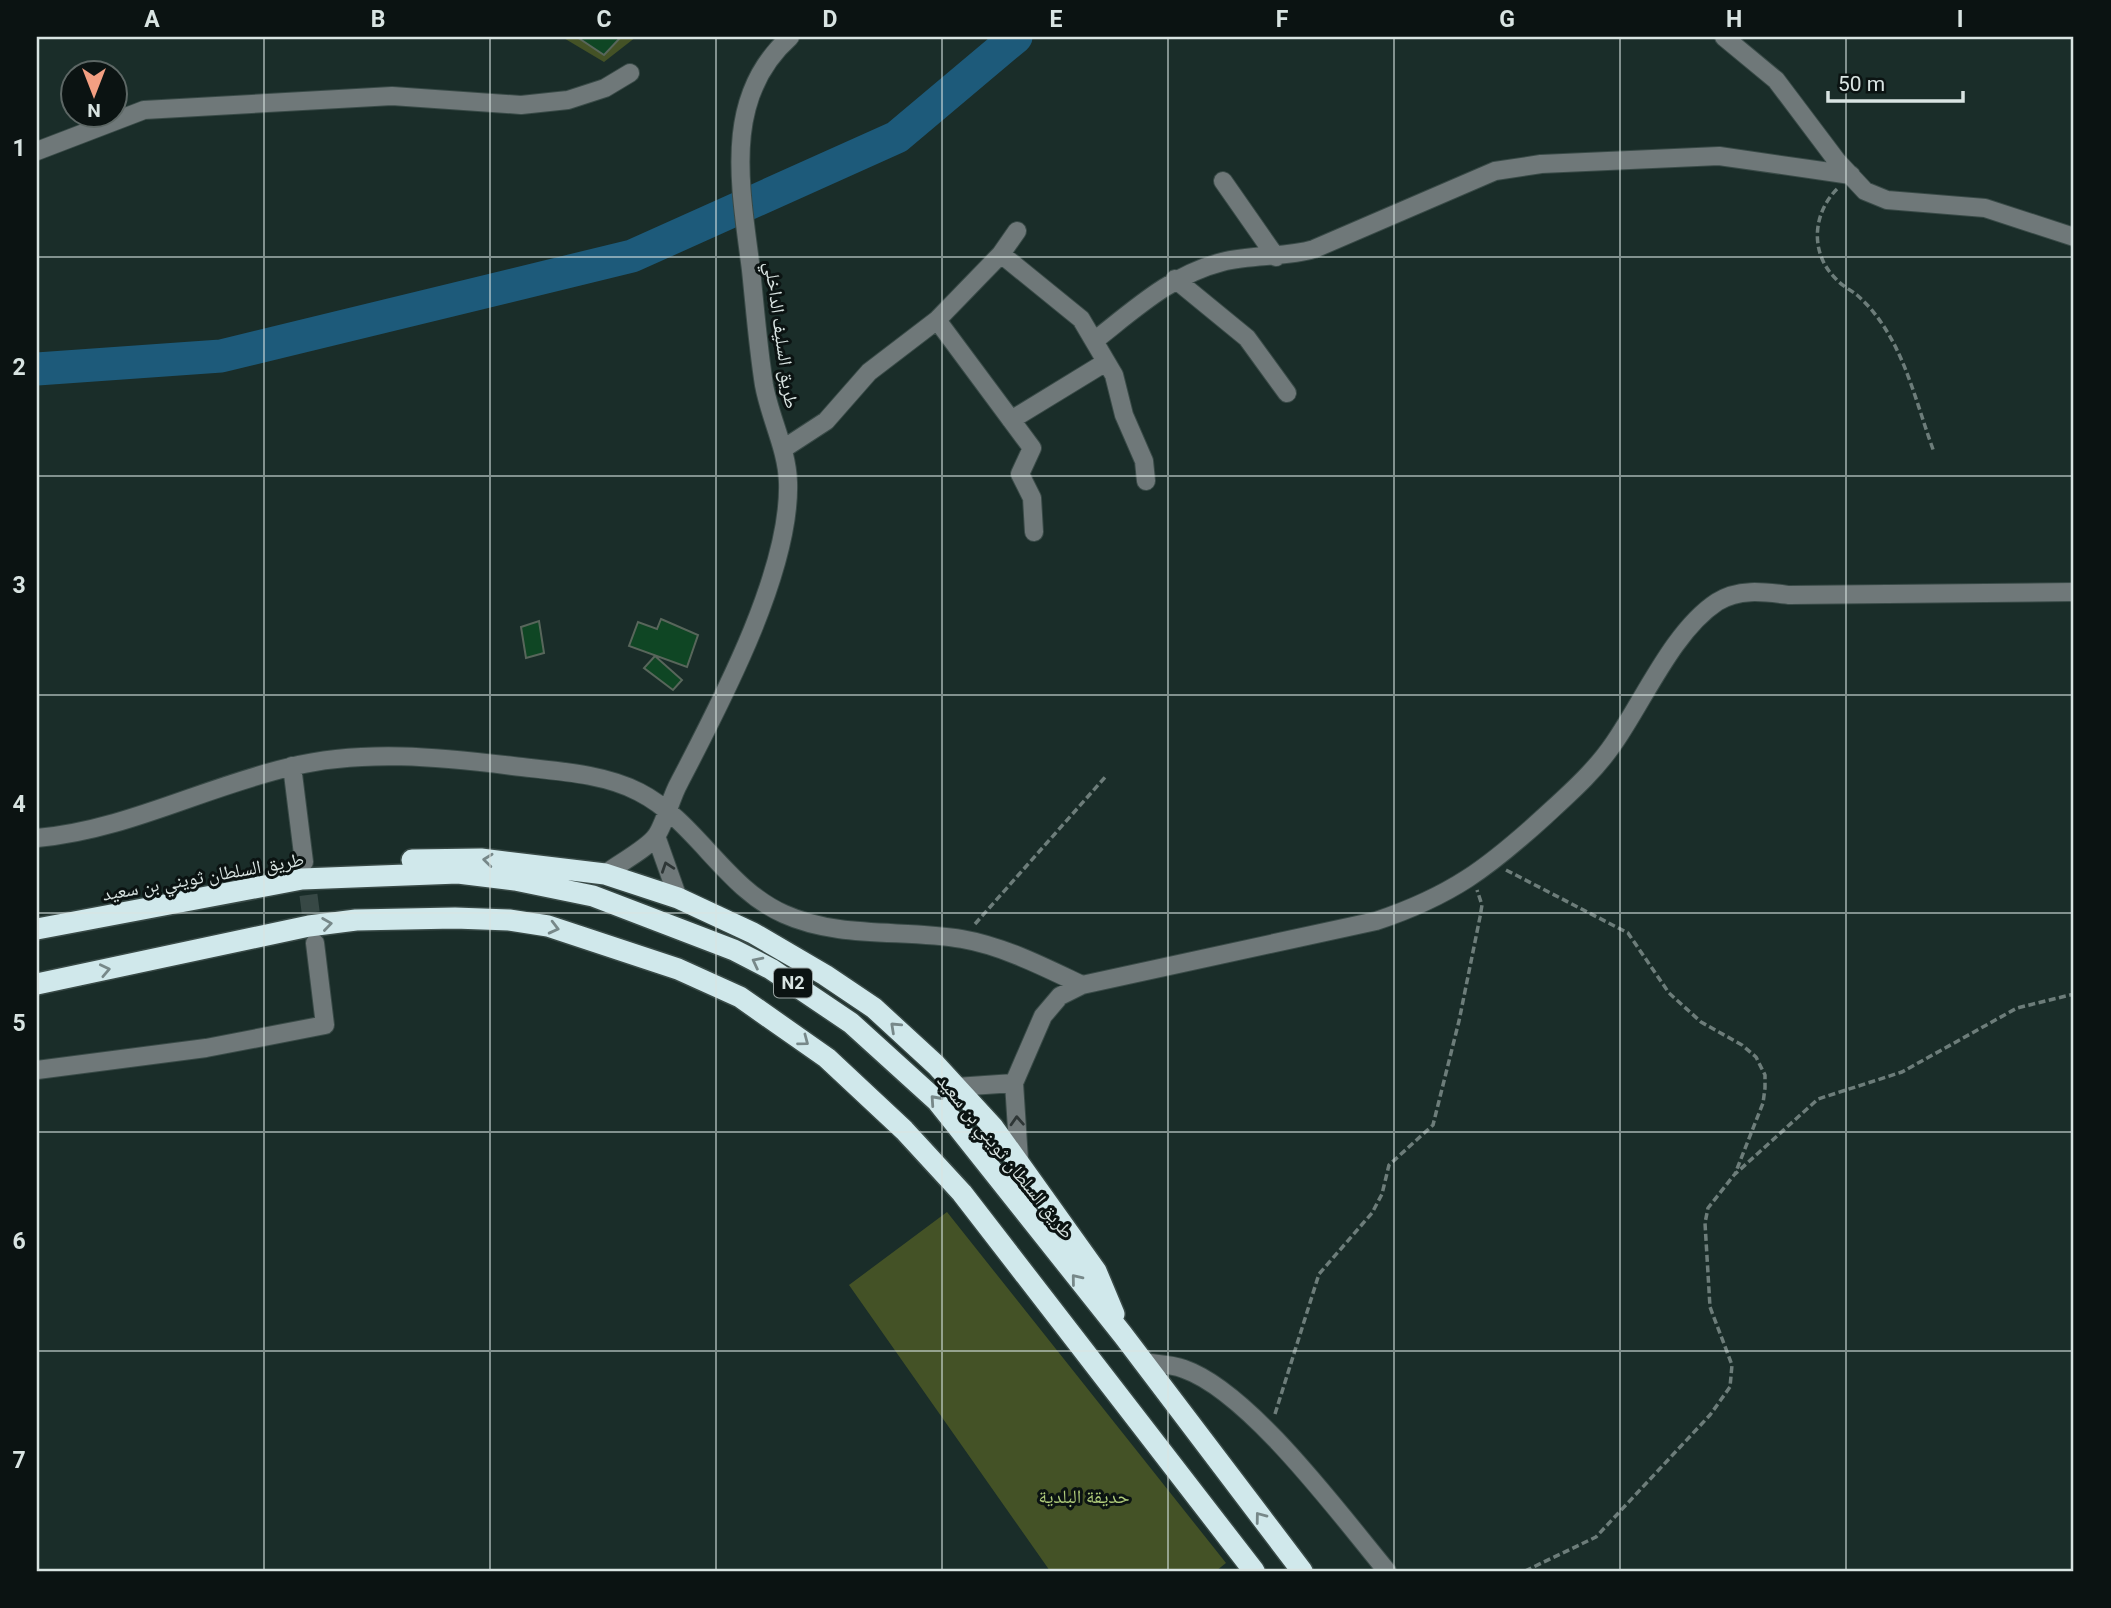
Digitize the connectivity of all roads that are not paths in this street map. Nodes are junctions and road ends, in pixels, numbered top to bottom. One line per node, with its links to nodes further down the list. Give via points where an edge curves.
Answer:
1 (790, 37): 17 (street, طريق السليف الداخلي, via 771,54 757,78 746,110 739,167 764,386)
2 (1724, 37): 5 (street, via 1776,80)
3 (630, 72): 4 (street, via 605,88 568,100 521,105 392,96 144,110)
4 (37, 152)
5 (1851, 175): 8 (street, via 1865,191 1887,200 1985,208); 10 (street, via 1719,156 1541,164 1495,171 1314,249)
6 (1223, 181): 10 (street)
7 (1017, 230): 9 (street)
8 (2074, 237)
9 (1001, 254): 12 (street); 13 (street, via 1081,319)
10 (1276, 257): 11 (street, via 1225,261)
11 (1175, 279): 13 (street); 15 (street, via 1247,338)
12 (937, 320): 16 (street); 17 (street, via 869,372 826,421)
13 (1094, 341): 14 (street)
14 (1106, 362): 16 (street); 18 (street, via 1144,461)
15 (1287, 393)
16 (1011, 420): 19 (street, via 1032,448 1020,474 1032,498)
17 (783, 449): 22 (street, طريق السليف الداخلي, via 788,464 788,507 776,565 723,698)
18 (1146, 481)
19 (1034, 532)
20 (2074, 592): 31 (street, via 1789,595 1755,591 1718,601 1672,652 1576,789 1473,877 1409,910 1376,921)
21 (292, 766): 22 (street, via 364,757 442,757 610,781); 24 (street, via 146,815); 25 (street)
22 (666, 807): 23 (street, طريق السليف الداخلي); 31 (street, via 732,876 784,914 853,930 962,939)
23 (656, 836): 26 (street); 27 (street, one-way to 23)
24 (37, 838)
25 (303, 870): 26 (highway, one-way to 25, via 456,857); 28 (highway, طريق السلطان ثويني بن سعيد / N2); 36 (highway, طريق السلطان ثويني بن سعيد / N2, one-way to 25, via 937,1101 852,1023 771,969 647,915 557,887 458,873)
26 (605, 874): 27 (highway)
27 (678, 898): 34 (highway, one-way to 27, via 874,1009 845,988 753,933)
28 (37, 929)
29 (314, 943): 32 (street, via 325,1025 206,1048)
30 (37, 984): 38 (highway, N2, one-way to 38, via 309,926 454,918 548,926 678,969 740,997 827,1058 904,1130 953,1184)
31 (1082, 985): 33 (street, via 1060,996 1043,1016)
32 (37, 1070)
33 (1014, 1083): 34 (street); 35 (street, one-way to 33)
34 (956, 1087): 35 (highway)
35 (1019, 1160): 36 (highway, via 1096,1270)
36 (1123, 1335): 37 (highway, طريق السلطان ثويني بن سعيد / N2)
37 (1142, 1362): 39 (highway, طريق السلطان ثويني بن سعيد / N2, one-way to 37); 40 (street, via 1185,1369 1204,1378 1270,1433)
38 (1254, 1571)
39 (1302, 1571)
40 (1387, 1571)

